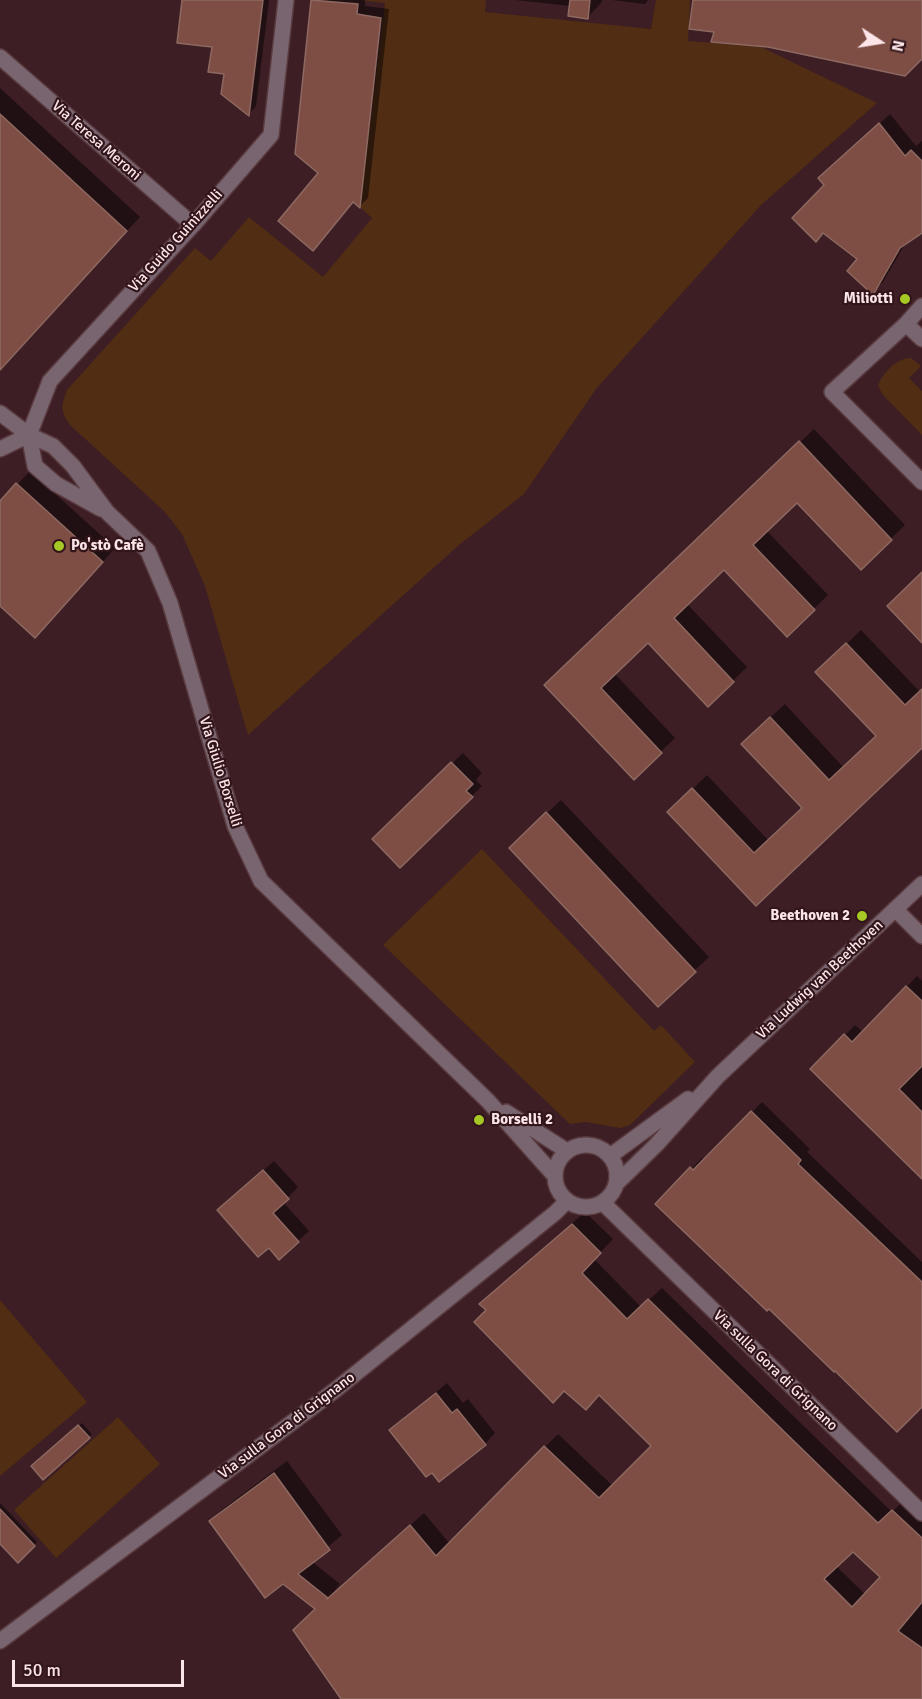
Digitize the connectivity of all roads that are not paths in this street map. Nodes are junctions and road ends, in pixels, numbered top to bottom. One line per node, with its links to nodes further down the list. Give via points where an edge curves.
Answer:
1 (286, 0): 3 (street, Via Guido Guinizzelli, via 271,135)
2 (0, 57): 3 (street, Via Teresa Meroni)
3 (193, 225): 8 (street, Via Guido Guinizzelli, via 50,381)
4 (922, 306): 5 (street)
5 (906, 324): 6 (street); 10 (street, via 832,392)
6 (922, 339)
7 (0, 413): 8 (street)
8 (29, 435): 9 (street); 11 (street, Via Giulio Borselli, via 53,446); 11 (street, Via Giulio Borselli, via 35,466 56,484)
9 (0, 448)
10 (922, 482)
11 (107, 512): 16 (street, Via Giulio Borselli, via 148,551 170,603 234,826 261,881)
12 (922, 884): 13 (street, Via Ludwig van Beethoven)
13 (895, 909): 14 (street); 15 (street, Via Ludwig van Beethoven)
14 (922, 936)
15 (718, 1076): 18 (street, Via Ludwig van Beethoven); 20 (street, Via Ludwig van Beethoven)
16 (488, 1101): 17 (street, Via Giulio Borselli); 19 (street, Via Giulio Borselli)
17 (567, 1151): 18 (street, via 582,1145 593,1146); 19 (street, via 559,1159)
18 (610, 1156): 20 (street)
19 (555, 1175): 21 (street, via 558,1189)
20 (617, 1183): 22 (street)
21 (567, 1201): 22 (street, via 589,1208); 24 (street, Via sulla Gora di Grignano, via 334,1391)
22 (603, 1203): 23 (street, Via sulla Gora di Grignano)
23 (922, 1513)
24 (0, 1641)

